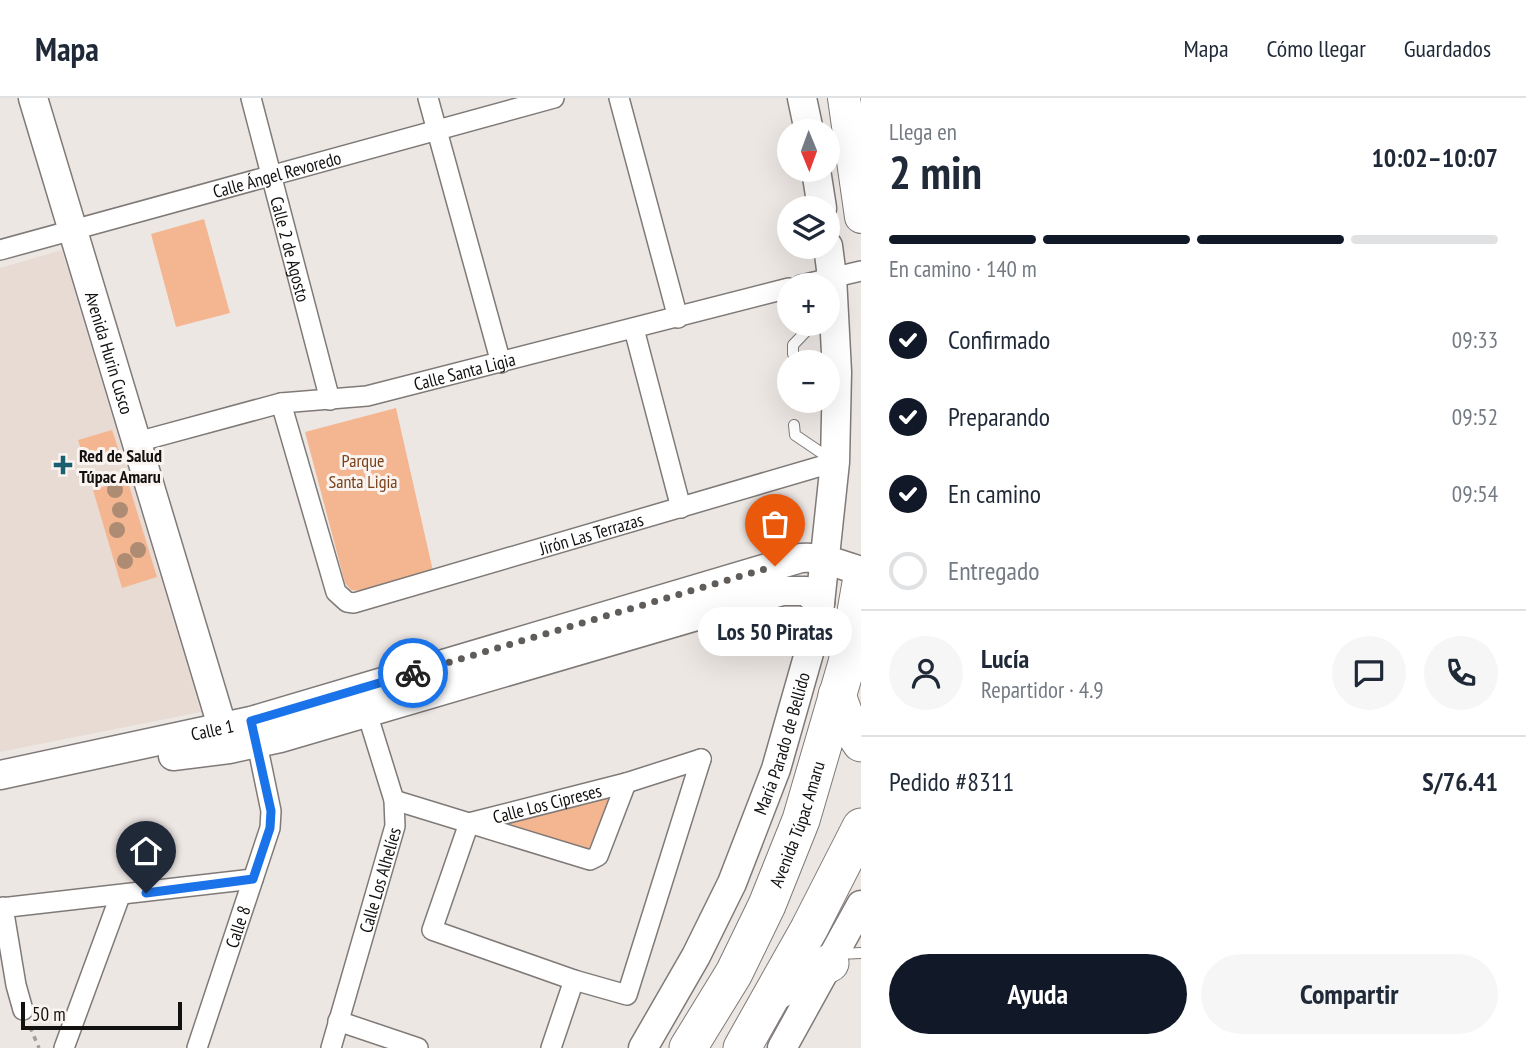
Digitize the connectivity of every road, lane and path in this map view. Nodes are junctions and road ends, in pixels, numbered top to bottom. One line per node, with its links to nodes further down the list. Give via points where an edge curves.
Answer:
1 (33, 98): 12 (street, Avenida Hurin Cusco)
2 (251, 98): 10 (street, Calle 2 de Agosto)
3 (428, 98): 9 (street)
4 (554, 98): 9 (street, Calle Ángel Revoredo)
5 (619, 98): 17 (street)
6 (802, 98): 8 (street)
7 (844, 98): 11 (main road)
8 (806, 119)
9 (437, 130): 10 (street, Calle Ángel Revoredo); 20 (street)
10 (272, 176): 12 (street, Calle Ángel Revoredo); 21 (street, Calle 2 de Agosto)
11 (861, 217)
12 (73, 230): 13 (street, Calle Ángel Revoredo); 24 (street, Avenida Hurin Cusco)
13 (0, 250)
14 (861, 271): 15 (street)
15 (840, 288)
16 (777, 291): 17 (street, Calle Santa Ligia)
17 (678, 318): 18 (street, Calle Santa Ligia)
18 (634, 329): 20 (street, Calle Santa Ligia); 26 (street)
19 (834, 336): 25 (street, María Parado de Bellido)
20 (501, 363): 21 (street, Calle Santa Ligia, via 367,397)
21 (330, 400): 22 (street, Calle Santa Ligia)
22 (281, 403): 24 (street, Calle Santa Ligia); 26 (street, Jirón Las Terrazas, via 336,592 347,602 362,602)
23 (794, 425): 25 (lane, via 794,435)
24 (137, 442): 34 (street, Avenida Hurin Cusco)
25 (835, 462): 26 (street, Jirón Las Terrazas); 27 (street, María Parado de Bellido)
26 (681, 508)
27 (825, 559): 28 (street); 30 (street, María Parado de Bellido); 33 (street, Calle 1, via 801,558)
28 (861, 571)
29 (861, 583): 31 (highway, Avenida Túpac Amaru)
30 (820, 603): 32 (street, Calle 1, via 806,591 782,591); 55 (street, María Parado de Bellido, via 792,715 732,883)
31 (837, 695): 35 (highway); 56 (highway, Avenida Túpac Amaru, via 801,820 767,905 734,973)
32 (367, 713): 33 (street, Calle 1); 38 (street, Calle Los Alhelíes)
33 (254, 732): 34 (street, Calle 1); 41 (street, Calle 8, via 271,811)
34 (226, 739): 36 (street, Calle 1)
35 (861, 743)
36 (0, 776)
37 (626, 782): 39 (street, Calle Los Cipreses); 39 (street, via 598,856 590,860); 46 (street, Calle Los Cipreses, via 701,759 627,995)
38 (394, 800): 39 (street, Calle Los Cipreses); 49 (street, Calle Los Alhelíes, via 395,826)
39 (469, 823): 46 (street, via 432,930)
40 (861, 827): 47 (highway)
41 (253, 879): 42 (street); 51 (street, Calle 8)
42 (120, 896): 44 (street); 50 (street)
43 (861, 905): 45 (street)
44 (1, 908): 48 (street)
45 (842, 957): 47 (highway); 58 (street)
46 (575, 980): 54 (street)
47 (776, 991): 57 (highway)
48 (23, 1010)
49 (338, 1021): 52 (street, Calle Los Alhelíes); 53 (street)
50 (64, 1048)
51 (197, 1048)
52 (331, 1048)
53 (418, 1048)
54 (551, 1048)
55 (643, 1048)
56 (688, 1048)
57 (742, 1048)
58 (782, 1048)

